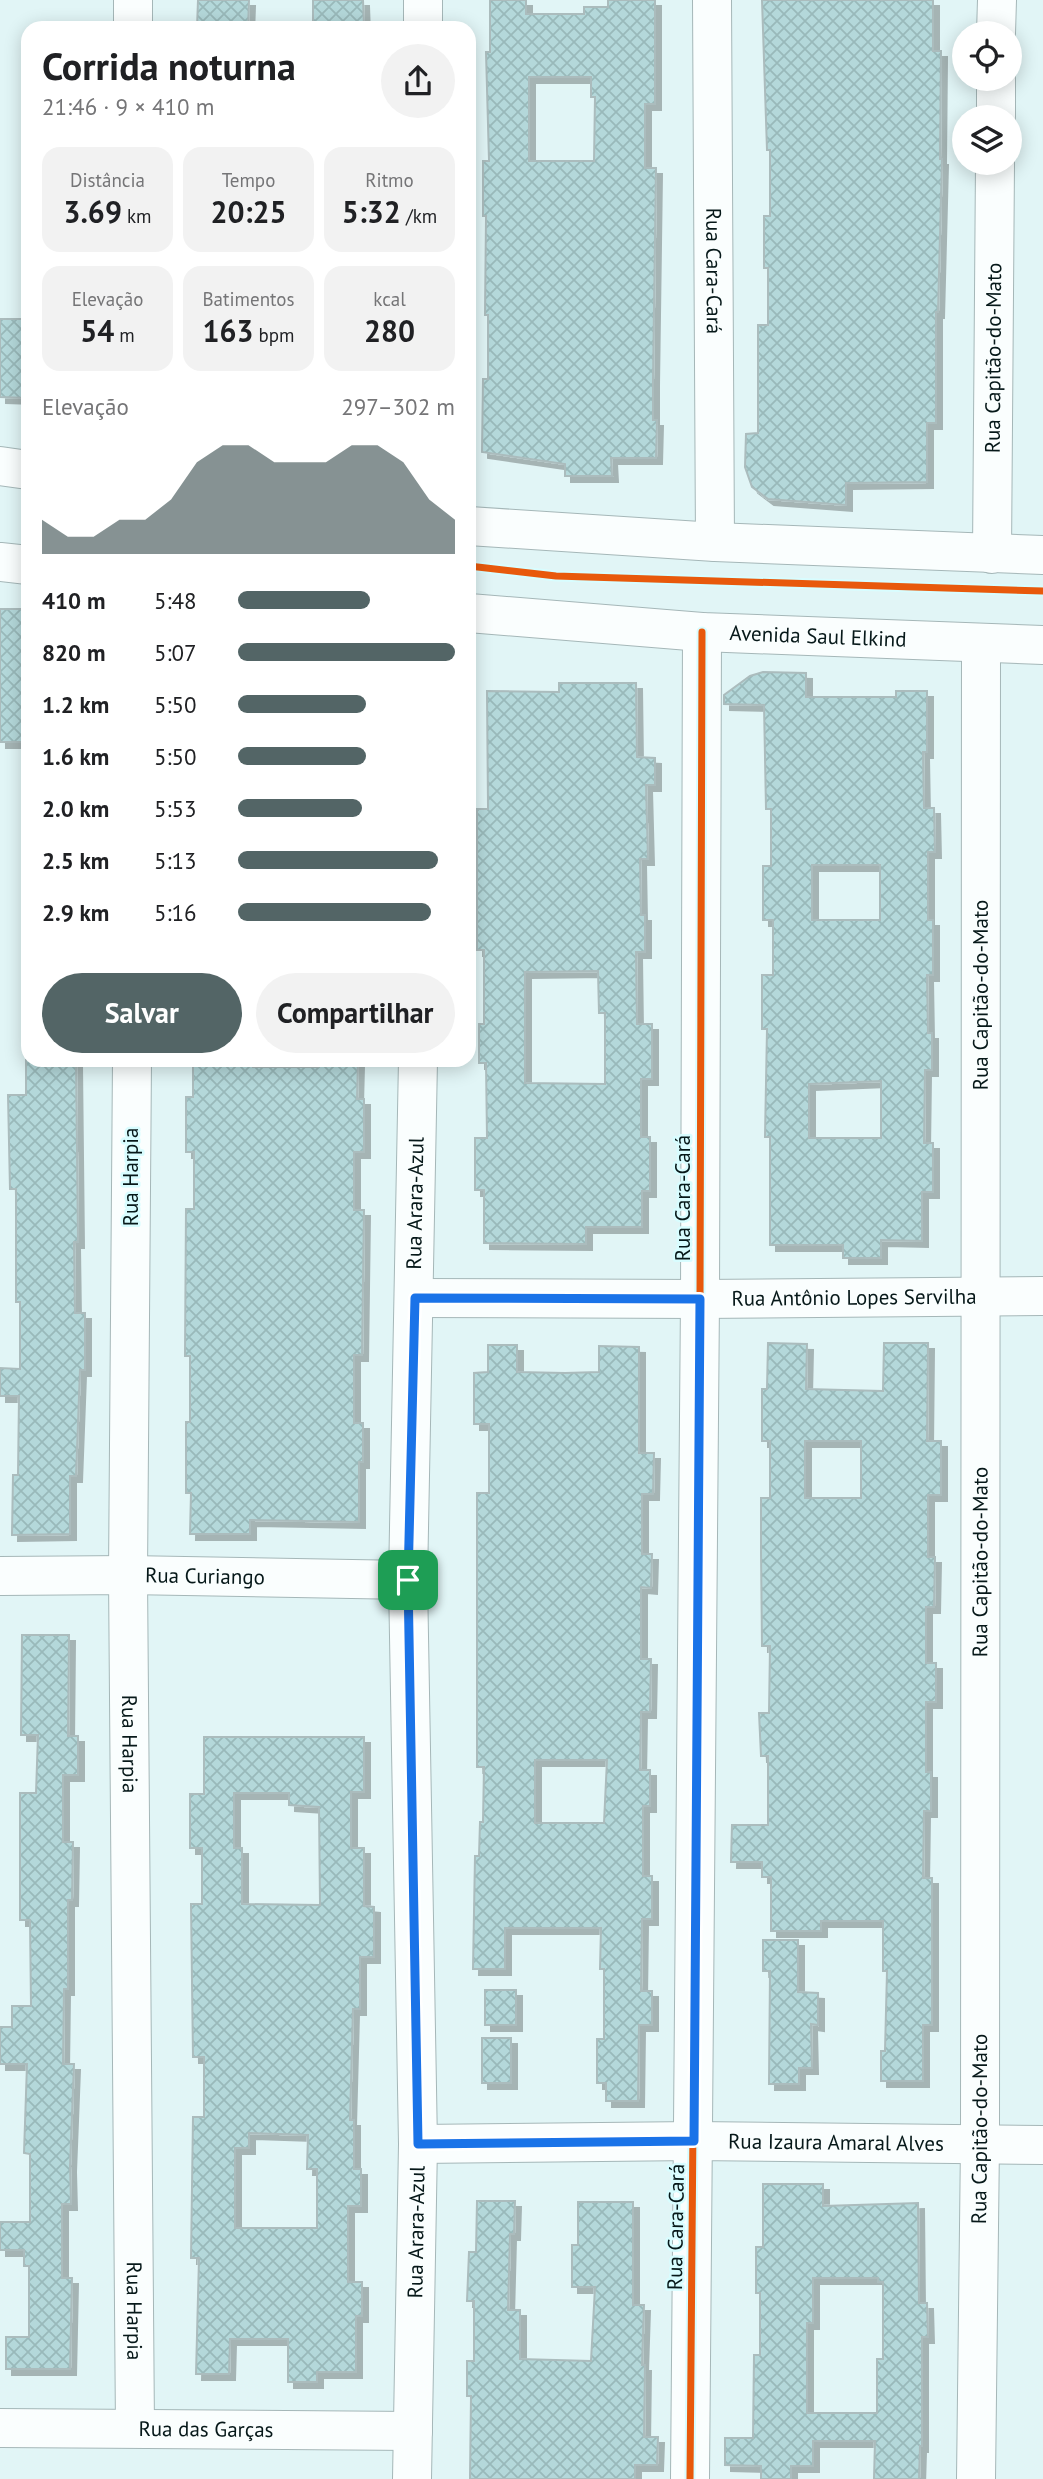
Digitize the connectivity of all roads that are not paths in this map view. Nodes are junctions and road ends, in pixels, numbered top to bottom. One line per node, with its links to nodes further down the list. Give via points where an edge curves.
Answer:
1 (133, 0): 5 (street)
2 (423, 0): 6 (street)
3 (712, 0): 12 (street, Rua Cara-Cará)
4 (997, 0): 7 (street)
5 (133, 21)
6 (423, 21)
7 (996, 21)
8 (995, 175): 13 (street, Rua Capitão-do-Mato)
9 (0, 466): 10 (street)
10 (21, 469)
11 (476, 526): 12 (street)
12 (715, 542): 13 (street)
13 (992, 554): 14 (street)
14 (1043, 555)
15 (0, 562): 16 (street)
16 (21, 564)
17 (476, 614): 18 (street, Avenida Saul Elkind)
18 (702, 632): 19 (street, Avenida Saul Elkind); 26 (street, Rua Cara-Cará)
19 (982, 643): 20 (street, Avenida Saul Elkind); 24 (street, Rua Capitão-do-Mato)
20 (1043, 645)
21 (132, 1067): 27 (street, Rua Harpia)
22 (418, 1067): 25 (street, Rua Arara-Azul)
23 (1043, 1296): 24 (street, Rua Antônio Lopes Servilha)
24 (983, 1297): 26 (street, Rua Antônio Lopes Servilha); 31 (street, Rua Capitão-do-Mato)
25 (415, 1298): 26 (street, Rua Antônio Lopes Servilha); 29 (street, Rua Arara-Azul)
26 (700, 1299): 30 (street, Rua Cara-Cará)
27 (128, 1575): 28 (street, Rua Curiango); 29 (street, Rua Curiango); 35 (street, Rua Harpia)
28 (0, 1576)
29 (408, 1580): 32 (street, Rua Arara-Azul)
30 (694, 2141): 31 (street, Rua Izaura Amaral Alves); 32 (street, Rua Izaura Amaral Alves); 38 (street, Rua Cara-Cará)
31 (980, 2143): 33 (street, Rua Izaura Amaral Alves); 39 (street, Rua Capitão-do-Mato)
32 (418, 2144): 36 (street, Rua Arara-Azul)
33 (1043, 2145)
34 (0, 2428): 35 (street, Rua das Garças)
35 (135, 2428): 36 (street, Rua das Garças)
36 (413, 2431): 37 (street, Rua Arara-Azul)
37 (412, 2479)
38 (690, 2479)
39 (976, 2479)

